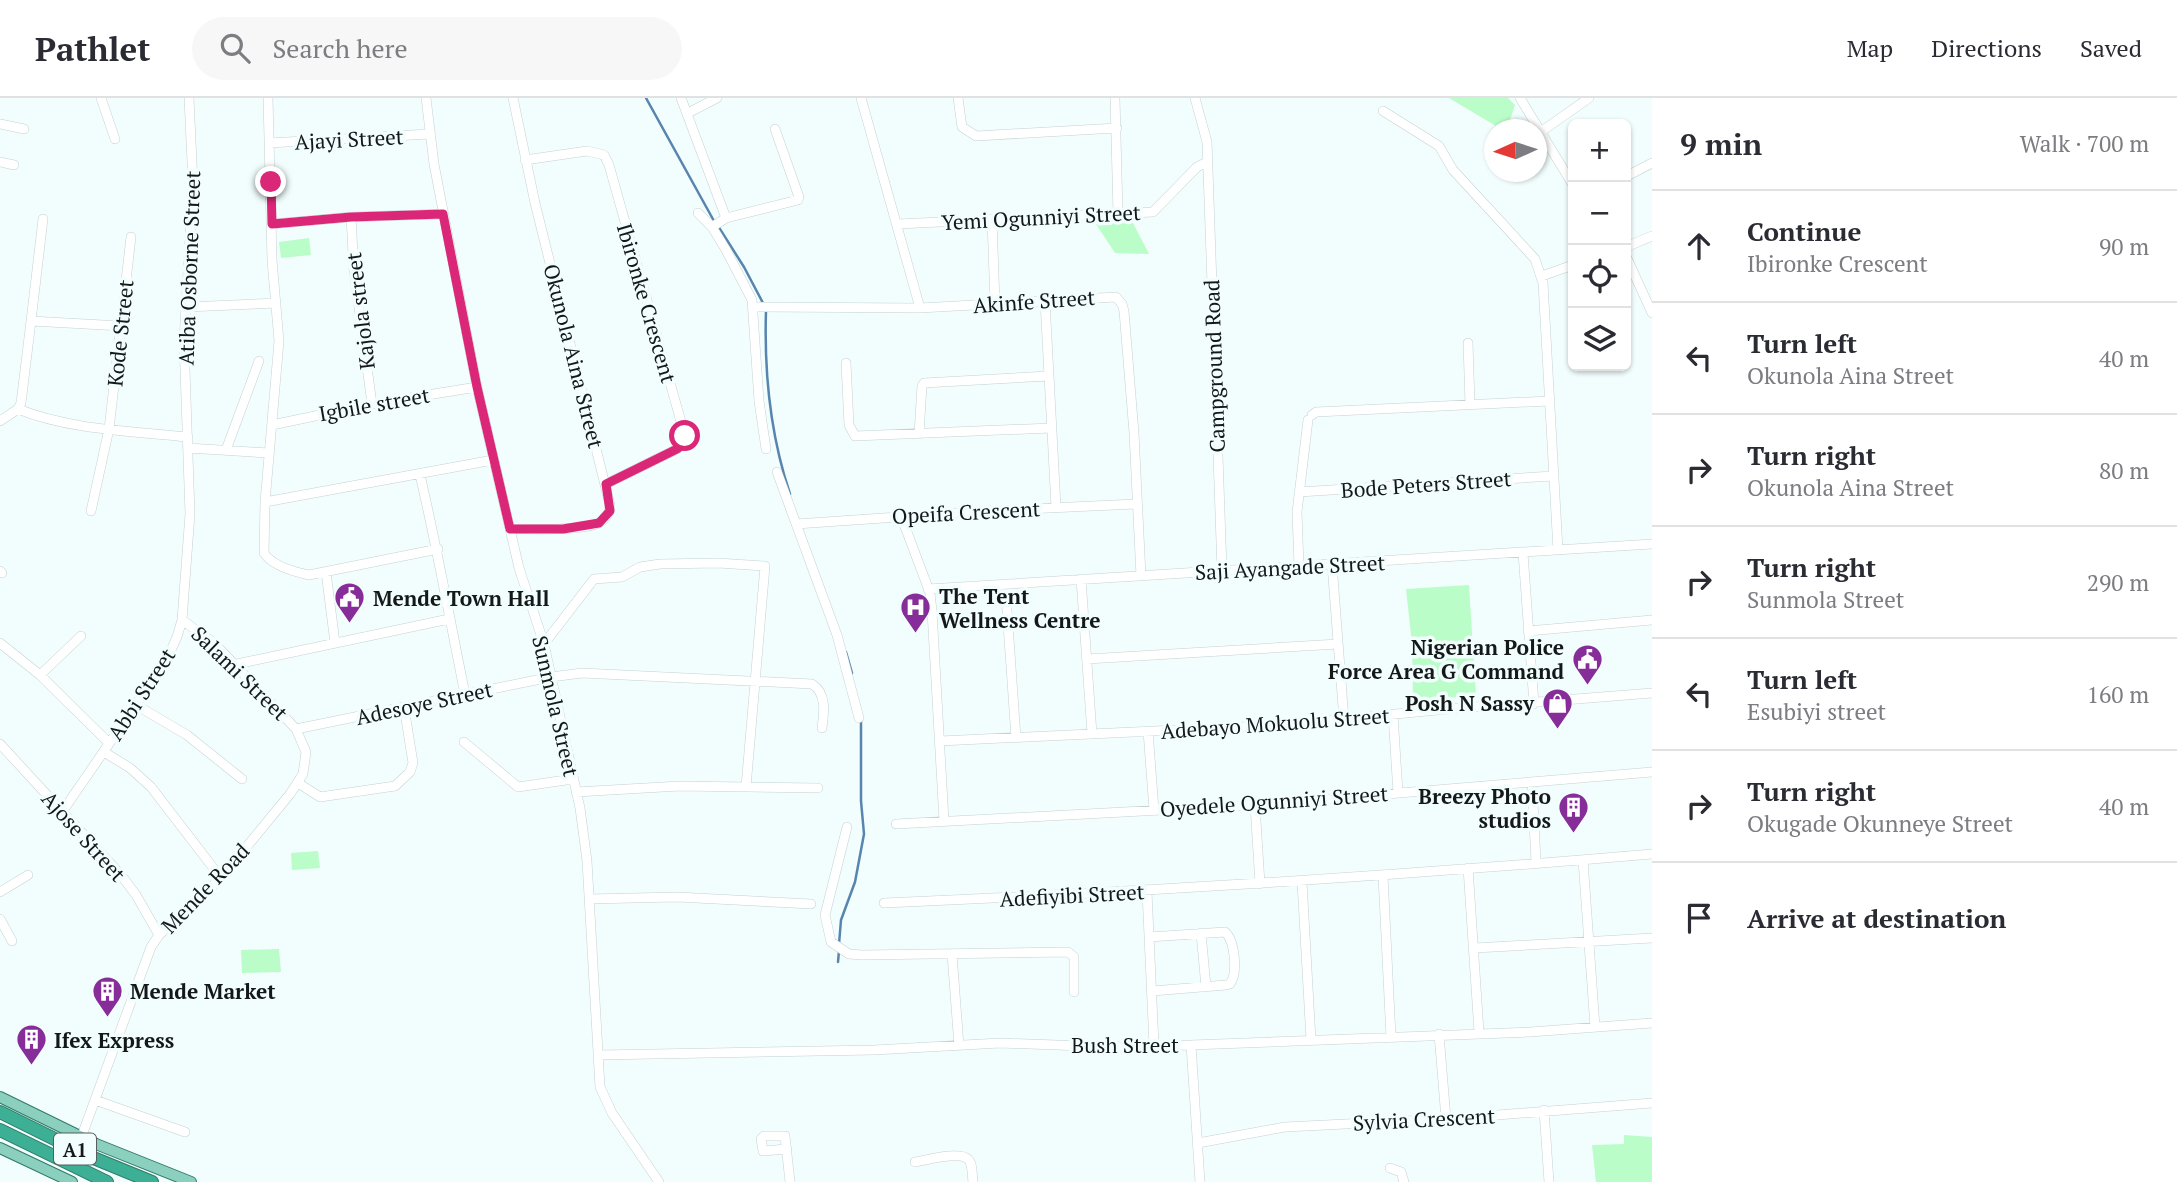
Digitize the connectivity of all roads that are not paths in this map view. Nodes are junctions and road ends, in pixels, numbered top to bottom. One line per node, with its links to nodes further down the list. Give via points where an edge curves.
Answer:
1 (101, 98): 23 (street)
2 (189, 98): 51 (street, Atiba Osborne Street, via 193,184)
3 (268, 98): 25 (street)
4 (426, 98): 22 (street, Sunmola Street)
5 (513, 98): 26 (street, Okunola Aina Street)
6 (681, 98): 15 (street)
7 (717, 98): 15 (street)
8 (861, 98): 41 (street)
9 (958, 98): 19 (street, via 962,127 976,136)
10 (1115, 98): 19 (street)
11 (1195, 98): 28 (street, Campground Road)
12 (1520, 98): 16 (street)
13 (1589, 98): 18 (street)
14 (1383, 111): 47 (street, via 1439,146 1453,170 1535,259)
15 (688, 113): 40 (street)
16 (1534, 119)
17 (0, 124): 20 (street)
18 (1547, 127)
19 (1117, 128): 35 (street)
20 (24, 129)
21 (775, 129): 40 (street, via 798,200)
22 (430, 134): 25 (street, Ajayi Street); 33 (street, Sunmola Street)
23 (115, 139)
24 (1547, 140): 32 (street)
25 (269, 143): 39 (street)
26 (525, 160): 80 (street, Okunola Aina Street); 80 (street, Ibironke Crescent, via 587,151 604,155 685,436 677,449)
27 (0, 162): 30 (street)
28 (1208, 162): 35 (street, Yemi Ogunniyi Street, via 1153,212); 95 (street, Campground Road)
29 (1652, 163): 31 (street)
30 (15, 165)
31 (1631, 174)
32 (1571, 182)
33 (443, 214): 36 (street); 61 (street, Sunmola Street)
34 (698, 214): 40 (street)
35 (1118, 214): 38 (street, Yemi Ogunniyi Street)
36 (351, 217): 39 (street); 63 (street, Kajola street)
37 (43, 219): 55 (street)
38 (992, 220): 41 (street, Yemi Ogunniyi Street); 50 (street)
39 (272, 224): 49 (street)
40 (718, 224): 52 (street)
41 (898, 224): 53 (street)
42 (1652, 236): 44 (street)
43 (131, 237): 56 (street, Kode Street)
44 (1631, 245)
45 (1568, 267): 47 (street)
46 (1631, 267): 54 (street)
47 (1542, 276): 62 (street)
48 (1045, 301): 50 (street, Akinfe Street); 60 (street); 83 (street, Akinfe Street, via 1109,296 1122,304)
49 (276, 303): 51 (street); 67 (street, via 279,341)
50 (995, 303): 53 (street, Akinfe Street)
51 (187, 307): 71 (street, Atiba Osborne Street)
52 (760, 307): 53 (street, Akinfe Street); 73 (street, via 758,401)
53 (920, 308)
54 (1652, 313)
55 (32, 321): 56 (street); 65 (street)
56 (121, 326): 69 (street, Kode Street)
57 (1468, 343): 64 (street)
58 (259, 361): 74 (street)
59 (846, 363): 70 (street, via 849,425 855,436)
60 (1049, 376): 68 (street); 70 (street, via 924,383)
61 (477, 387): 63 (street, Igbile street); 76 (street, Sunmola Street)
62 (1549, 401): 64 (street); 79 (street)
63 (372, 404): 67 (street, Igbile street)
64 (1470, 404): 81 (street, via 1316,412 1310,418)
65 (18, 409): 66 (street); 69 (street)
66 (0, 421)
67 (272, 425): 75 (street)
68 (1051, 428): 70 (street); 84 (street)
69 (109, 429): 71 (street); 85 (street, Kode Street)
70 (919, 434)
71 (188, 437): 72 (street, Abbi Street)
72 (188, 448): 74 (street); 102 (street, Abbi Street, via 190,514)
73 (766, 449)
74 (226, 450): 75 (street)
75 (268, 453): 82 (street)
76 (493, 460): 78 (street); 88 (street, Sunmola Street)
77 (777, 472): 87 (street)
78 (420, 475): 82 (street); 90 (street)
79 (1553, 475): 81 (street, Bode Peters Street); 91 (street)
80 (606, 484): 88 (street, Okunola Aina Street, via 610,511 599,523 563,529)
81 (1299, 492): 94 (street)
82 (265, 502): 96 (street, via 267,558 299,573)
83 (1136, 504): 84 (street, Opeifa Crescent); 97 (street, Akinfe Street)
84 (1056, 507): 86 (street, Opeifa Crescent)
85 (91, 511)
86 (901, 516): 87 (street, Opeifa Crescent); 99 (street)
87 (798, 524): 121 (street, via 837,635)
88 (510, 529): 108 (street, Sunmola Street)
89 (1652, 544): 91 (street, Saji Ayangade Street)
90 (438, 549): 96 (street); 101 (street)
91 (1558, 550): 92 (street, Saji Ayangade Street)
92 (1523, 553): 93 (street, Saji Ayangade Street); 104 (street)
93 (1332, 564): 94 (street, Saji Ayangade Street); 109 (street)
94 (1299, 566): 95 (street, Saji Ayangade Street)
95 (1222, 570): 97 (street, Saji Ayangade Street)
96 (326, 572): 107 (street)
97 (1141, 576): 98 (street, Saji Ayangade Street)
98 (1081, 579): 99 (street, Saji Ayangade Street); 110 (street)
99 (928, 589): 128 (street)
100 (1006, 596): 127 (street)
101 (449, 619): 107 (street); 115 (street)
102 (181, 620): 111 (street, Salami Street); 118 (street, Abbi Street, via 166,661)
103 (1652, 620): 104 (street)
104 (1528, 631): 117 (street)
105 (81, 636): 112 (street)
106 (0, 643): 112 (street)
107 (335, 643): 111 (street)
108 (544, 644): 113 (street, Sunmola Street); 114 (street, via 594,579 622,577 640,567 660,564 763,565)
109 (1338, 644): 110 (street); 122 (street)
110 (1087, 659): 126 (street)
111 (237, 664): 124 (street, Salami Street)
112 (40, 675): 130 (street)
113 (551, 677): 114 (street, Adesoye Street, via 582,673); 115 (street, Adesoye Street); 135 (street, Sunmola Street)
114 (755, 679): 123 (street, Adesoye Street, via 818,688); 138 (street)
115 (465, 694): 119 (street, Adesoye Street)
116 (1652, 694): 117 (street, Adebayo Mokuolu Street)
117 (1534, 704): 120 (street, Adebayo Mokuolu Street)
118 (136, 705): 130 (street, Abbi Street); 134 (street, via 187,735)
119 (404, 707): 124 (street, Adesoye Street); 137 (street, via 413,763 395,786 320,797)
120 (1393, 715): 122 (street, Adebayo Mokuolu Street); 141 (street)
121 (859, 718)
122 (1344, 720): 125 (street, Adebayo Mokuolu Street)
123 (822, 728)
124 (296, 729): 137 (street, Mende Road, via 306,752)
125 (1149, 732): 126 (street, Adebayo Mokuolu Street); 143 (street)
126 (1092, 734): 127 (street, Adebayo Mokuolu Street)
127 (1016, 738): 128 (street, Adebayo Mokuolu Street)
128 (940, 741): 145 (street)
129 (464, 742): 135 (street, via 518,788)
130 (110, 743): 132 (street, Abbi Street)
131 (0, 744): 144 (street, Ajose Street)
132 (104, 752): 144 (street, Abbi Street); 154 (street, via 151,787)
133 (1652, 772): 136 (street, Oyedele Ogunniyi Street)
134 (242, 779)
135 (573, 779): 140 (street, Sunmola Street)
136 (1532, 782): 141 (street, Oyedele Ogunniyi Street); 150 (street)
137 (298, 783): 154 (street, Mende Road)
138 (746, 787): 139 (street); 140 (street)
139 (818, 788)
140 (576, 792): 159 (street, Sunmola Street)
141 (1398, 793): 142 (street, Oyedele Ogunniyi Street)
142 (1255, 805): 143 (street, Oyedele Ogunniyi Street); 156 (street)
143 (1154, 810): 145 (street, Oyedele Ogunniyi Street)
144 (62, 812): 164 (street, Ajose Street, via 121,875)
145 (944, 821): 146 (street, Oyedele Ogunniyi Street)
146 (896, 824)
147 (847, 827): 170 (street, via 825,915 831,942 849,954)
148 (1652, 854): 149 (street, Adefiyibi Street)
149 (1583, 860): 150 (street, Adefiyibi Street); 168 (street)
150 (1536, 862): 151 (street, Adefiyibi Street)
151 (1468, 868): 153 (street, Adefiyibi Street); 169 (street)
152 (28, 875): 158 (street)
153 (1383, 876): 155 (street, Adefiyibi Street); 178 (street)
154 (221, 878): 164 (street, Mende Road)
155 (1302, 882): 156 (street, Adefiyibi Street); 179 (street)
156 (1261, 884): 157 (street, Adefiyibi Street)
157 (1147, 891): 160 (street, Adefiyibi Street); 165 (street)
158 (0, 892)
159 (589, 899): 161 (street, via 677,897); 183 (street, Sunmola Street)
160 (884, 903)
161 (811, 904)
162 (0, 919): 167 (street)
163 (1200, 933): 165 (street); 171 (street); 171 (street, via 1228,934 1235,975 1230,984)
164 (159, 935): 185 (street, Mende Road)
165 (1149, 937): 172 (street)
166 (1652, 938): 168 (street)
167 (12, 941)
168 (1588, 942): 169 (street); 175 (street)
169 (1475, 948): 176 (street)
170 (952, 954): 173 (street, via 1068,951 1074,957); 182 (street)
171 (1206, 987): 172 (street)
172 (1152, 991): 180 (street)
173 (1074, 992)
174 (1652, 1023): 175 (street, Bush Street)
175 (1595, 1027): 176 (street, Bush Street)
176 (1479, 1032): 177 (street, Bush Street)
177 (1439, 1034): 178 (street, Bush Street); 189 (street)
178 (1391, 1037): 179 (street, Bush Street)
179 (1311, 1040): 181 (street, Bush Street)
180 (1154, 1045): 181 (street, Bush Street); 182 (street, Bush Street, via 1020,1042)
181 (1191, 1045): 193 (street)
182 (959, 1046): 183 (street, Bush Street)
183 (598, 1055): 202 (street, Sunmola Street, via 604,1100)
184 (0, 1097): 192 (main road)
185 (95, 1100): 191 (street); 192 (street, Mende Road)
186 (1652, 1103): 187 (street, Sylvia Crescent)
187 (1544, 1110): 189 (street, Sylvia Crescent); 207 (street)
188 (0, 1112): 200 (highway, A1)
189 (1446, 1119): 193 (street, Sylvia Crescent, via 1286,1127)
190 (0, 1130): 199 (highway, A1)
191 (186, 1132)
192 (81, 1138): 201 (main road)
193 (1198, 1143): 205 (street)
194 (0, 1148): 198 (main road)
195 (787, 1149): 203 (street)
196 (915, 1162): 204 (street, via 959,1155 971,1165)
197 (1390, 1168): 206 (street, via 1401,1172)
198 (72, 1182)
199 (107, 1182)
200 (152, 1182)
201 (191, 1182)
202 (659, 1182)
203 (790, 1182)
204 (974, 1182)
205 (1200, 1182)
206 (1404, 1182)
207 (1549, 1182)

